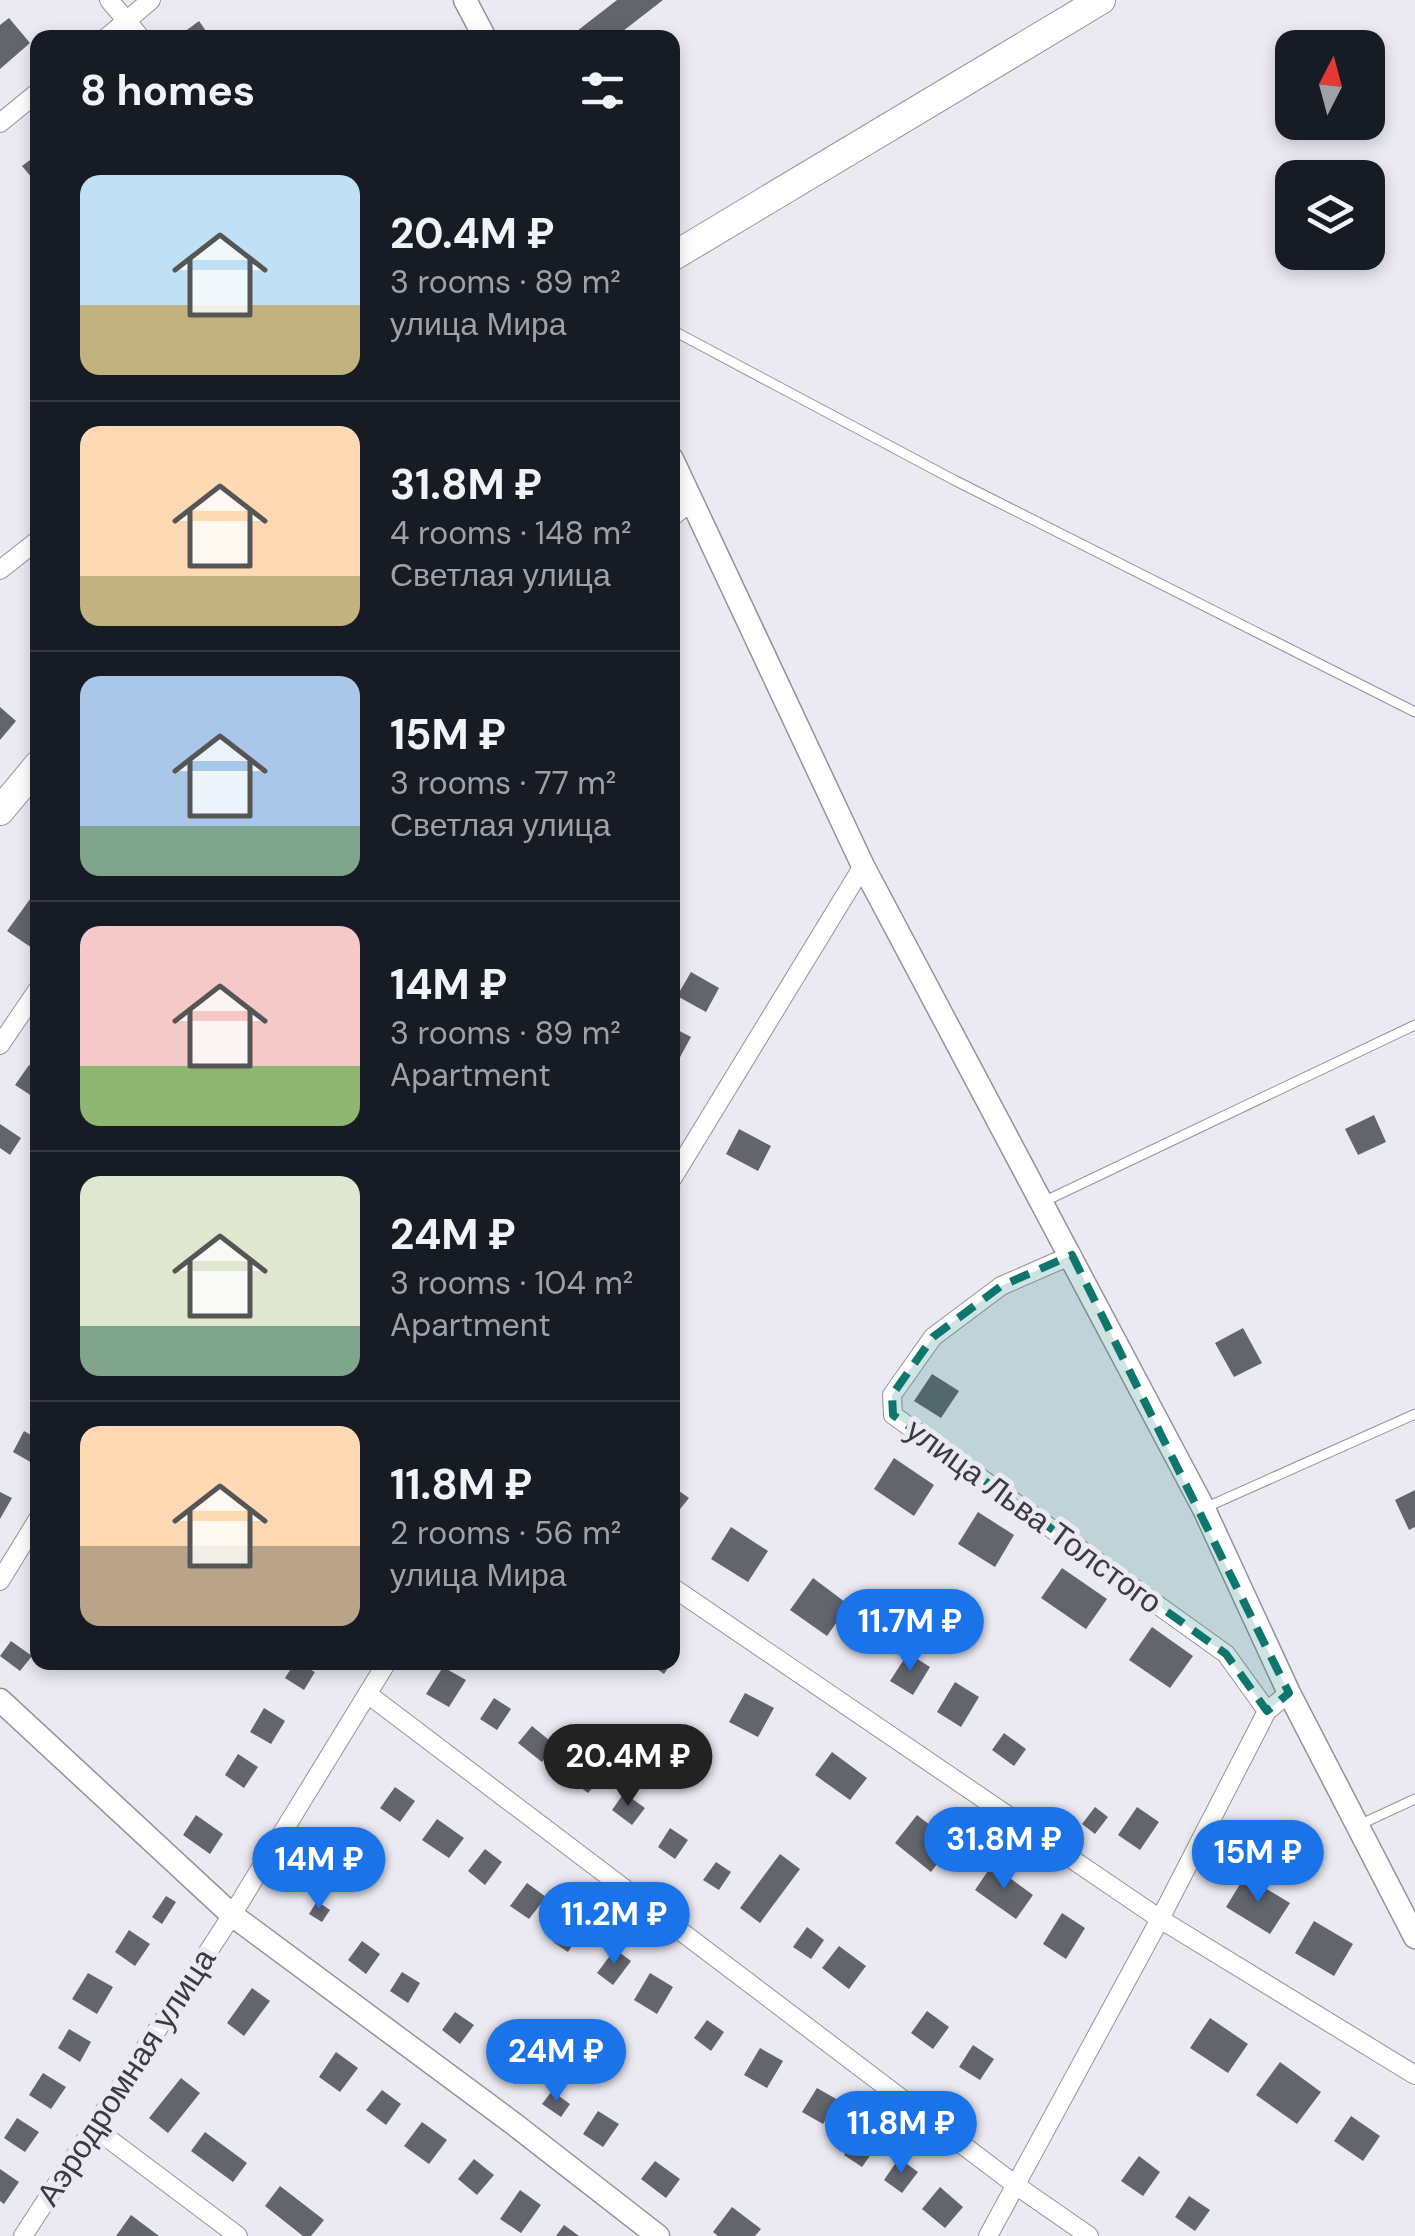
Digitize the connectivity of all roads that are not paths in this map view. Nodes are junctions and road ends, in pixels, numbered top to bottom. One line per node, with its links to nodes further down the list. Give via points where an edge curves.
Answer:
1 (109, 0): 5 (street)
2 (151, 0): 5 (street)
3 (465, 0): 8 (street)
4 (1101, 0): 11 (main road)
5 (127, 21): 6 (street); 7 (street)
6 (116, 30)
7 (134, 30)
8 (480, 30)
9 (30, 98): 10 (street)
10 (0, 122)
11 (680, 252)
12 (680, 334): 16 (lane)
13 (682, 510): 19 (street)
14 (30, 546): 15 (street)
15 (0, 570)
16 (1415, 712)
17 (30, 775): 18 (main road)
18 (0, 811)
19 (863, 866): 23 (street); 24 (street)
20 (30, 1001): 22 (street)
21 (1415, 1025): 24 (lane)
22 (0, 1046)
23 (680, 1166)
24 (1043, 1202): 25 (street)
25 (1072, 1256): 27 (street); 35 (street, улица Льва Толстого, via 1001,1286 933,1337 892,1395 893,1415 1226,1654)
26 (1415, 1414): 27 (lane)
27 (1204, 1509): 32 (street)
28 (30, 1533): 29 (street)
29 (0, 1581)
30 (680, 1592): 39 (street)
31 (382, 1670): 33 (street, Аэродромная улица)
32 (1289, 1693): 35 (street); 37 (street)
33 (369, 1694): 38 (street, Аэродромная улица); 43 (street)
34 (0, 1700): 38 (street)
35 (1267, 1710): 39 (street)
36 (1415, 1798): 37 (lane)
37 (1358, 1826): 40 (street)
38 (232, 1916): 42 (street, Аэродромная улица); 46 (street)
39 (1160, 1919): 41 (street); 43 (street)
40 (1415, 1937)
41 (1415, 2076)
42 (93, 2127): 44 (street, Аэродромная улица); 45 (street)
43 (1017, 2186): 47 (street); 48 (street)
44 (23, 2236)
45 (238, 2236)
46 (658, 2236)
47 (988, 2236)
48 (1090, 2236)

